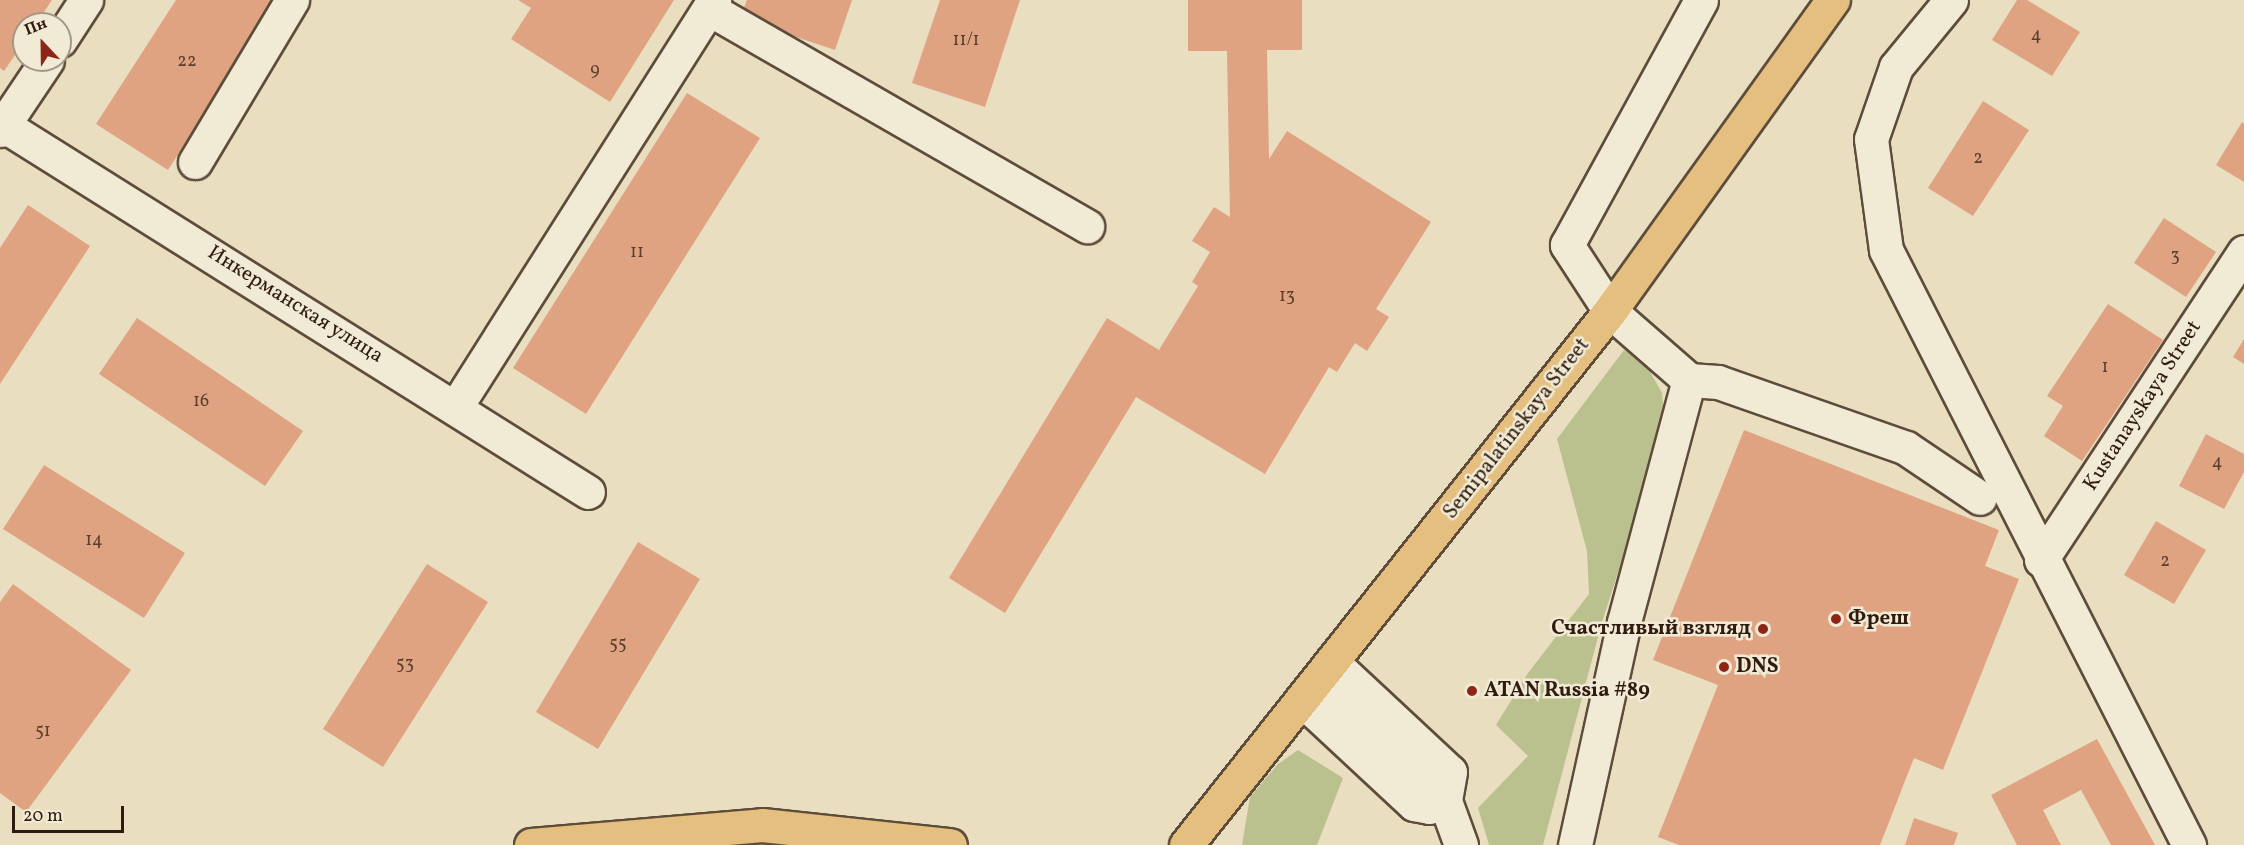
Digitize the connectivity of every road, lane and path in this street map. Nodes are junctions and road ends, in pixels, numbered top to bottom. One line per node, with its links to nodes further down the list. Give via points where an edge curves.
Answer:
1 (86, 0): 7 (street)
2 (292, 0): 10 (street)
3 (1701, 0): 13 (street, via 1567,245)
4 (1833, 0): 13 (main road, Semipalatinskaya Street)
5 (1951, 0): 18 (street, via 1896,67 1870,139 1886,250)
6 (712, 5): 11 (street); 15 (street)
7 (72, 22)
8 (38, 72): 9 (street)
9 (1, 126): 15 (street, Инкерманская улица)
10 (195, 162)
11 (1087, 225)
12 (2244, 252): 18 (street, Kustanayskaya Street)
13 (1610, 311): 14 (street); 19 (main road, Semipalatinskaya Street)
14 (1689, 380): 17 (street, via 1729,386 1906,448); 26 (street, via 1624,622)
15 (457, 405): 16 (street, Инкерманская улица)
16 (588, 492)
17 (1980, 498)
18 (2041, 560): 27 (street)
19 (1317, 681): 20 (street, via 1414,804 1429,807); 20 (street, via 1450,772); 24 (main road, Semipalatinskaya Street)
20 (1445, 801): 25 (street)
21 (677, 839): 22 (main road); 23 (main road, via 762,825)
22 (531, 845)
23 (950, 845)
24 (1185, 845)
25 (1461, 845)
26 (1575, 845)
27 (2189, 845)

